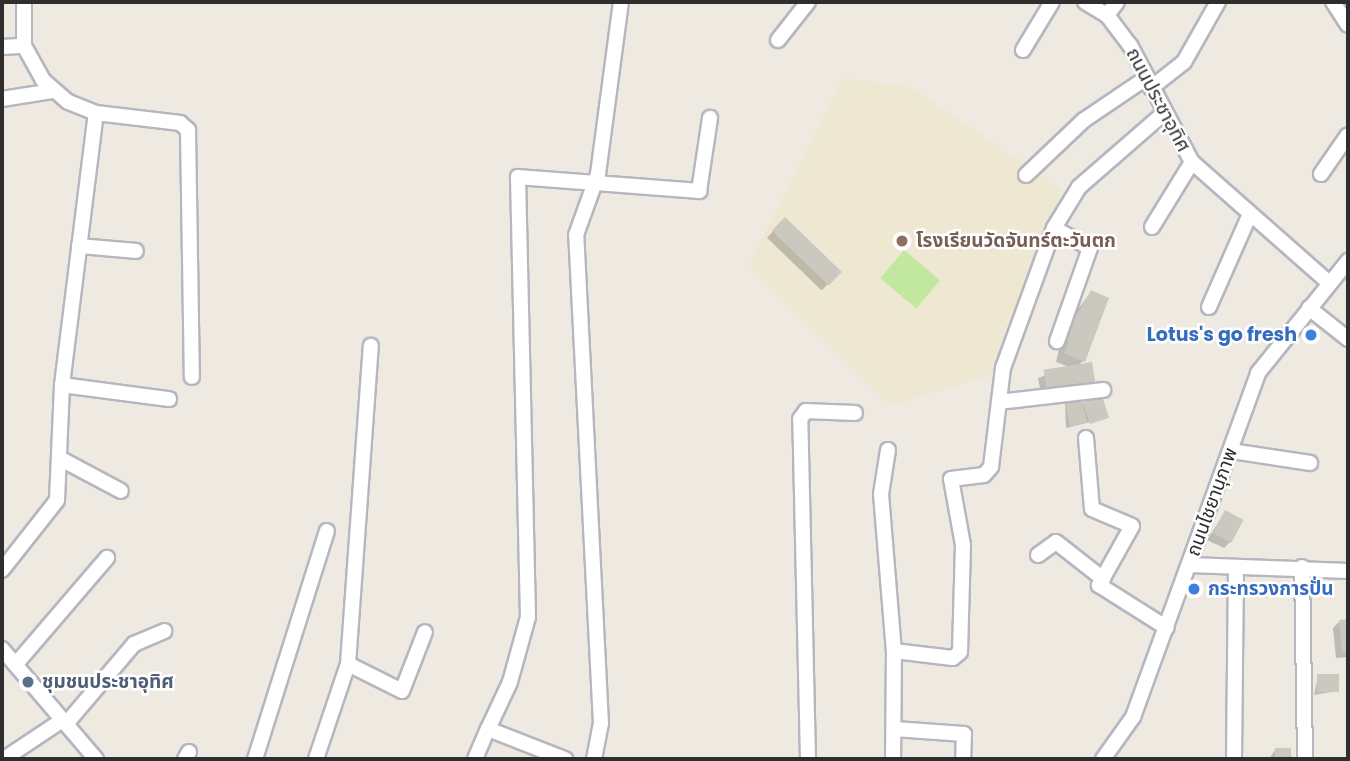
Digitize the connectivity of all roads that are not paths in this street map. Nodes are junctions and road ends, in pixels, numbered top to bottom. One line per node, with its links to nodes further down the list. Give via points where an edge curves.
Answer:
1 (24, 2): 12 (street)
2 (621, 2): 25 (street)
3 (808, 2): 11 (street)
4 (1052, 2): 14 (street)
5 (1085, 2): 9 (street, ถนนประชาอุทิศ)
6 (1117, 2): 9 (street)
7 (1218, 2): 15 (street, via 1184,62)
8 (1333, 2): 10 (street)
9 (1107, 15): 15 (street, ถนนประชาอุทิศ)
10 (1348, 25)
11 (778, 40)
12 (24, 46): 13 (street); 16 (street)
13 (2, 47)
14 (1024, 50)
15 (1149, 83): 19 (street, ถนนประชาอุทิศ); 24 (street, via 1084,120)
16 (53, 91): 17 (street); 18 (street)
17 (2, 99)
18 (96, 113): 29 (street); 38 (street, via 180,123 188,130)
19 (1164, 113): 22 (street, ถนนประชาอุทิศ); 28 (street, via 1079,187)
20 (710, 118): 25 (street, via 699,191)
21 (1348, 135): 23 (street)
22 (1192, 162): 26 (street, ถนนประชาอุทิศ); 27 (street)
23 (1321, 174)
24 (1026, 175)
25 (596, 183): 67 (street, via 518,177 528,617 510,682); 75 (street, via 576,235 601,724)
26 (1250, 215): 32 (street, ถนนประชาอุทิศ); 33 (street)
27 (1152, 227)
28 (1054, 228): 36 (street, via 1090,248); 42 (street, via 1003,368)
29 (79, 246): 30 (street); 39 (street)
30 (136, 251)
31 (1348, 261): 32 (street, ถนนไชยานุภาพ)
32 (1328, 282): 34 (street, ถนนไชยานุภาพ)
33 (1209, 307)
34 (1310, 308): 35 (street); 46 (street, ถนนไชยานุภาพ, via 1258,373)
35 (1348, 339)
36 (1057, 341)
37 (371, 346): 65 (street)
38 (192, 377)
39 (62, 385): 41 (street); 47 (street)
40 (1103, 390): 42 (street)
41 (169, 399)
42 (999, 402): 63 (street, via 991,467 984,475 951,479 963,545 960,652 953,658)
43 (855, 413): 76 (street, via 806,411 800,419)
44 (1086, 438): 58 (street, via 1093,509 1132,526)
45 (888, 450): 63 (street, via 881,494)
46 (1231, 451): 48 (street); 53 (street, ถนนไชยานุภาพ)
47 (59, 458): 49 (street); 55 (street, via 54,512)
48 (1310, 463)
49 (121, 491)
50 (327, 531): 71 (street)
51 (1038, 555): 58 (street, via 1056,542)
52 (107, 558): 64 (street)
53 (1190, 565): 56 (street); 59 (street, ถนนไชยานุภาพ)
54 (1302, 567): 56 (street); 57 (street); 81 (street)
55 (2, 570)
56 (1236, 570): 80 (street)
57 (1348, 571)
58 (1103, 579): 59 (street, via 1099,585)
59 (1167, 628): 79 (street, ถนนไชยานุภาพ, via 1133,717)
60 (164, 631): 66 (street, via 134,644)
61 (425, 632): 65 (street, via 402,691)
62 (2, 649): 64 (street)
63 (894, 651): 68 (street)
64 (10, 664): 66 (street)
65 (348, 664): 72 (street)
66 (64, 723): 69 (street); 70 (street)
67 (488, 729): 73 (street); 74 (street)
68 (895, 729): 77 (street); 78 (street, via 964,734)
69 (4, 759)
70 (96, 759)
71 (255, 759)
72 (316, 759)
73 (475, 759)
74 (565, 759)
75 (594, 759)
76 (808, 759)
77 (893, 759)
78 (963, 759)
79 (1103, 759)
80 (1234, 759)
81 (1305, 759)

